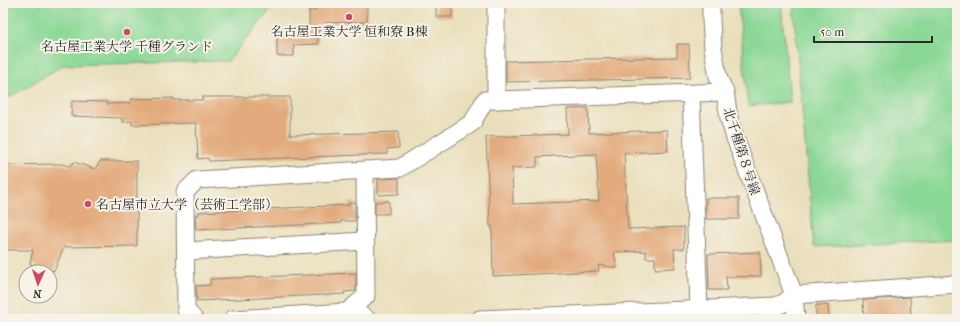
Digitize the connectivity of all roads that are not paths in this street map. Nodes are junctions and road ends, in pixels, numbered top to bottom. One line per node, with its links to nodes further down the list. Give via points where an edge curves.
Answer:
1 (496, 3): 5 (street)
2 (711, 3): 3 (street, 北千種第８号線, via 713,48 718,77)
3 (725, 92): 4 (street); 10 (street, 北千種第８号線, via 735,138)
4 (691, 94): 5 (street); 12 (street)
5 (496, 100): 6 (street, via 485,100 472,123 400,168)
6 (365, 170): 7 (street); 8 (street, via 197,180 185,192)
7 (365, 241): 8 (street); 11 (street, via 366,296)
8 (186, 251): 14 (street, via 186,310)
9 (957, 284): 10 (street)
10 (794, 295): 12 (street, via 775,306); 18 (street, 北千種第８号線)
11 (351, 309): 15 (street, via 347,312); 16 (street)
12 (700, 309): 13 (street)
13 (551, 317): 17 (street)
14 (194, 319)
15 (234, 319)
16 (367, 319)
17 (480, 319)
18 (796, 319)

